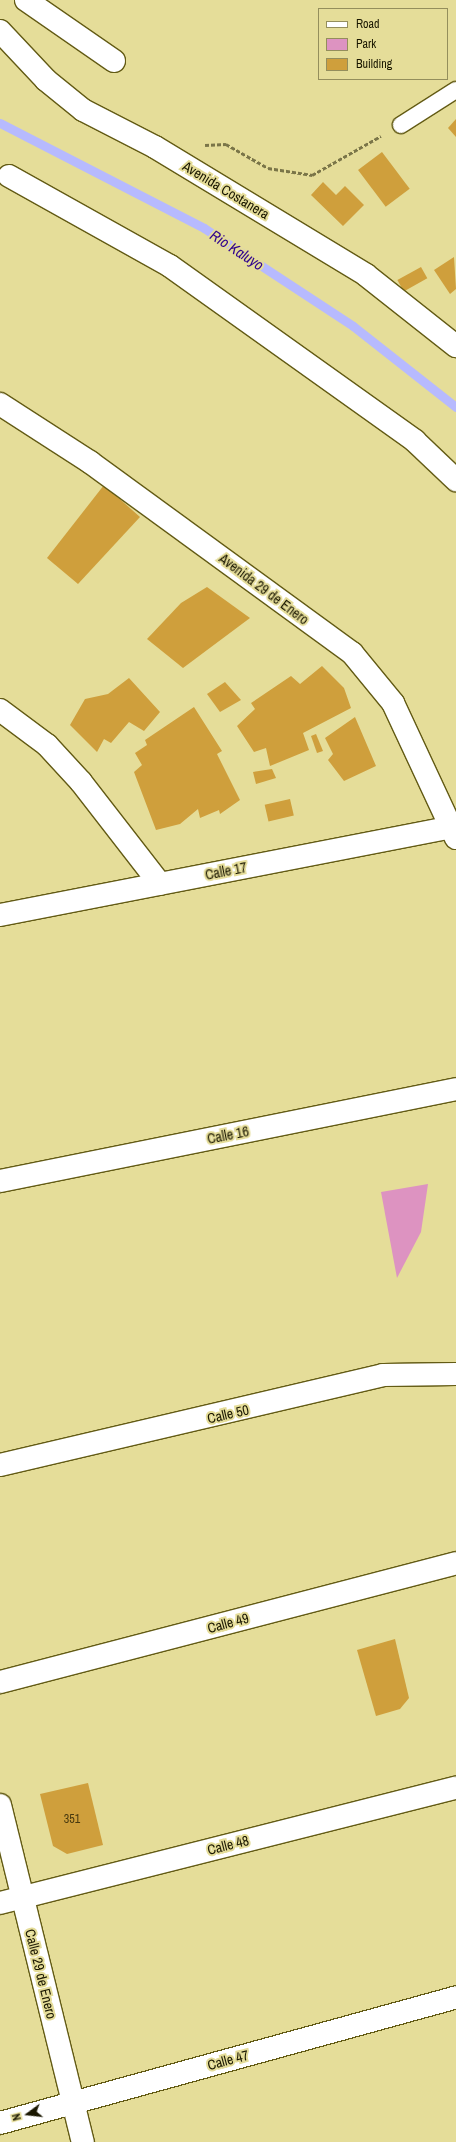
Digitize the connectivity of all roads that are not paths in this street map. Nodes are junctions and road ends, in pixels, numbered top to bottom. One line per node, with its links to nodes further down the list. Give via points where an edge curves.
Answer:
1 (26, 0): 3 (street)
2 (0, 31): 7 (street, Avenida Costanera, via 46,80 83,110 155,147 366,275)
3 (114, 61)
4 (456, 90): 5 (lane)
5 (401, 126)
6 (9, 176): 9 (street, via 170,266 415,440)
7 (456, 346)
8 (0, 404): 11 (street, Avenida 29 de Enero, via 96,467 352,653 393,703)
9 (456, 480)
10 (0, 710): 12 (street, via 47,745 81,782)
11 (454, 833): 12 (street, Calle 17)
12 (160, 884): 13 (street, Calle 17)
13 (0, 915)
14 (456, 1089): 15 (street, Calle 16)
15 (0, 1181)
16 (456, 1374): 17 (street, Calle 50, via 383,1375)
17 (0, 1465)
18 (456, 1563): 19 (street, Calle 49)
19 (0, 1682)
20 (456, 1788): 22 (street, Calle 48)
21 (0, 1805): 22 (street, Calle 29 de Enero)
22 (22, 1897): 23 (street, Calle 48); 25 (street, Calle 29 de Enero)
23 (0, 1903)
24 (456, 1997): 25 (street, Calle 47)
25 (72, 2104): 26 (street, Calle 47); 27 (street, Calle 29 de Enero)
26 (0, 2123)
27 (83, 2142)

